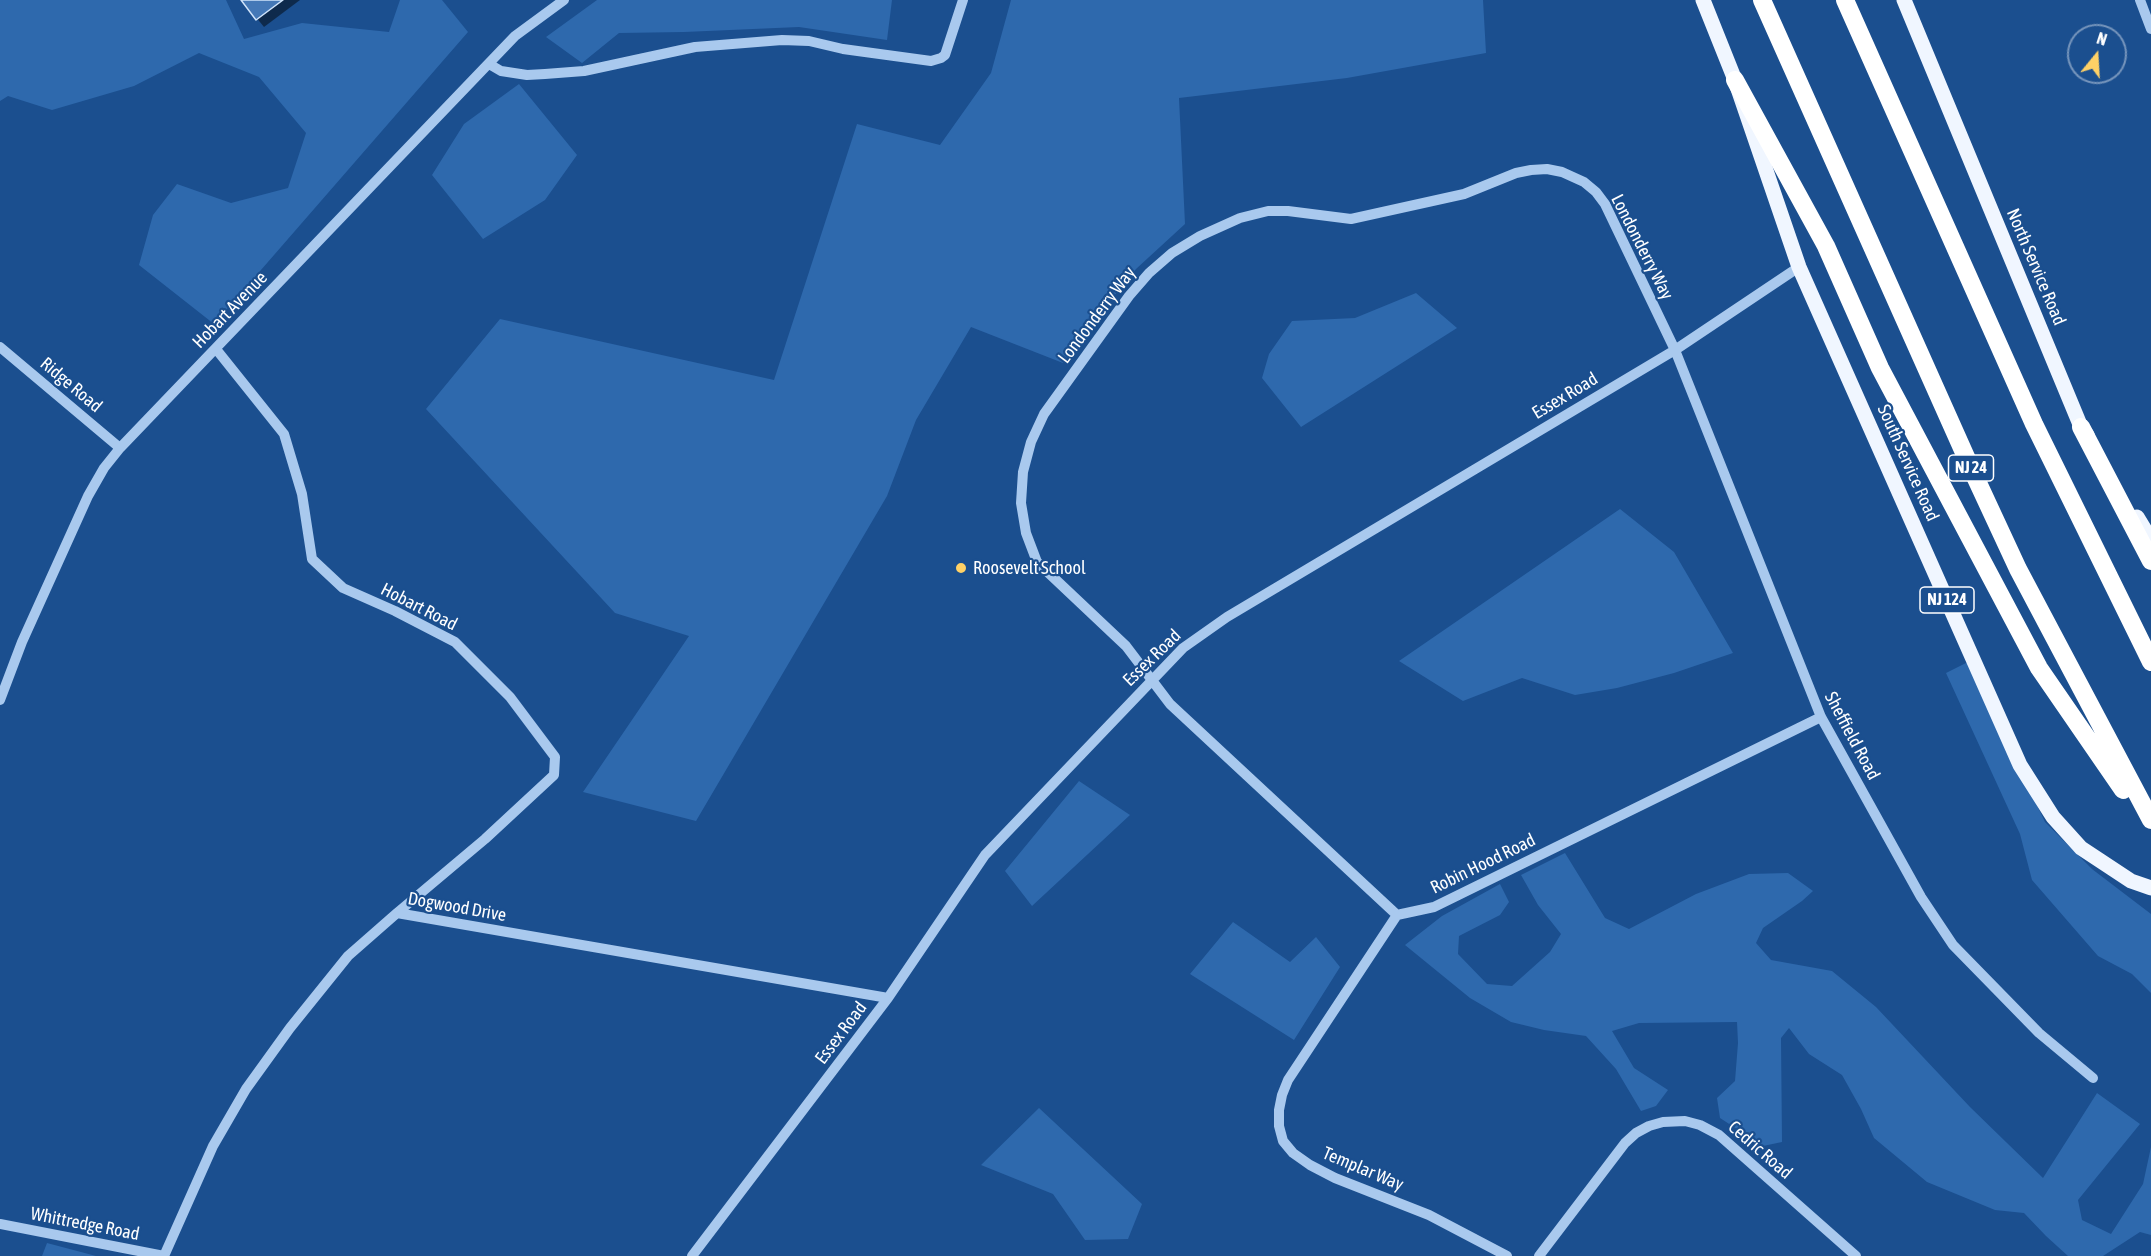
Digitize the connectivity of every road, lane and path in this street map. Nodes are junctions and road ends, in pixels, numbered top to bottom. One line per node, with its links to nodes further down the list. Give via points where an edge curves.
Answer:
1 (564, 0): 9 (street, Hobart Avenue, via 515,36)
2 (963, 0): 9 (street, via 945,54 931,61 782,40 695,47 545,74 501,71)
3 (1703, 0): 10 (main road, South Service Road / NJ 124)
4 (1762, 0): 23 (highway, NJ 24, via 2018,569)
5 (1845, 0): 19 (highway, via 2034,424)
6 (1905, 0): 15 (main road, North Service Road)
7 (2140, 0): 8 (street)
8 (2151, 29)
9 (489, 64): 13 (street, Hobart Avenue)
10 (1735, 80): 11 (main road, South Service Road / NJ 124); 24 (highway, via 1826,246 1880,368 2039,668)
11 (1799, 267): 14 (street, Essex Road); 25 (main road, South Service Road / NJ 124, via 2020,765 2053,817 2081,848 2131,881)
12 (0, 347): 16 (street, Ridge Road)
13 (216, 349): 16 (street, Hobart Avenue); 26 (street, Hobart Road, via 284,434 302,494 312,559 343,588 455,642 510,698 555,757 554,775)
14 (1675, 350): 20 (street, Essex Road, via 1227,617 1183,648); 20 (street, Londonderry Way, via 1605,204 1584,182 1547,169 1516,173 1464,194 1350,219 1269,211 1240,218 1172,253 1129,296 1044,414 1030,442 1021,487 1023,518 1037,562 1126,646); 22 (street, Sheffield Road)
15 (2081, 427): 17 (main road, North Service Road); 18 (highway)
16 (120, 448): 21 (street, Hobart Avenue, via 88,496)
17 (2151, 540)
18 (2151, 561)
19 (2151, 662)
20 (1152, 680): 27 (street, via 1170,704); 28 (street, Essex Road, via 985,855)
21 (0, 700)
22 (1821, 717): 27 (street, Robin Hood Road, via 1434,907); 29 (street, Sheffield Road, via 1921,897 1953,945 2039,1033)
23 (2151, 820)
24 (2151, 831)
25 (2151, 888)
26 (397, 913): 28 (street, Dogwood Drive); 31 (street, Dogwood Drive, via 348,956 246,1089 213,1146)
27 (1397, 915): 33 (street, Templar Way, via 1287,1080 1279,1110 1283,1141 1293,1153 1335,1178 1429,1215)
28 (888, 998): 32 (street, Essex Road)
29 (2093, 1078)
30 (0, 1224): 31 (street, Whittredge Road)
31 (164, 1256)
32 (692, 1256)
33 (1507, 1256)
34 (1539, 1256): 35 (street, Cedric Road, via 1625,1143 1649,1126 1685,1121 1719,1135)
35 (1856, 1256)

